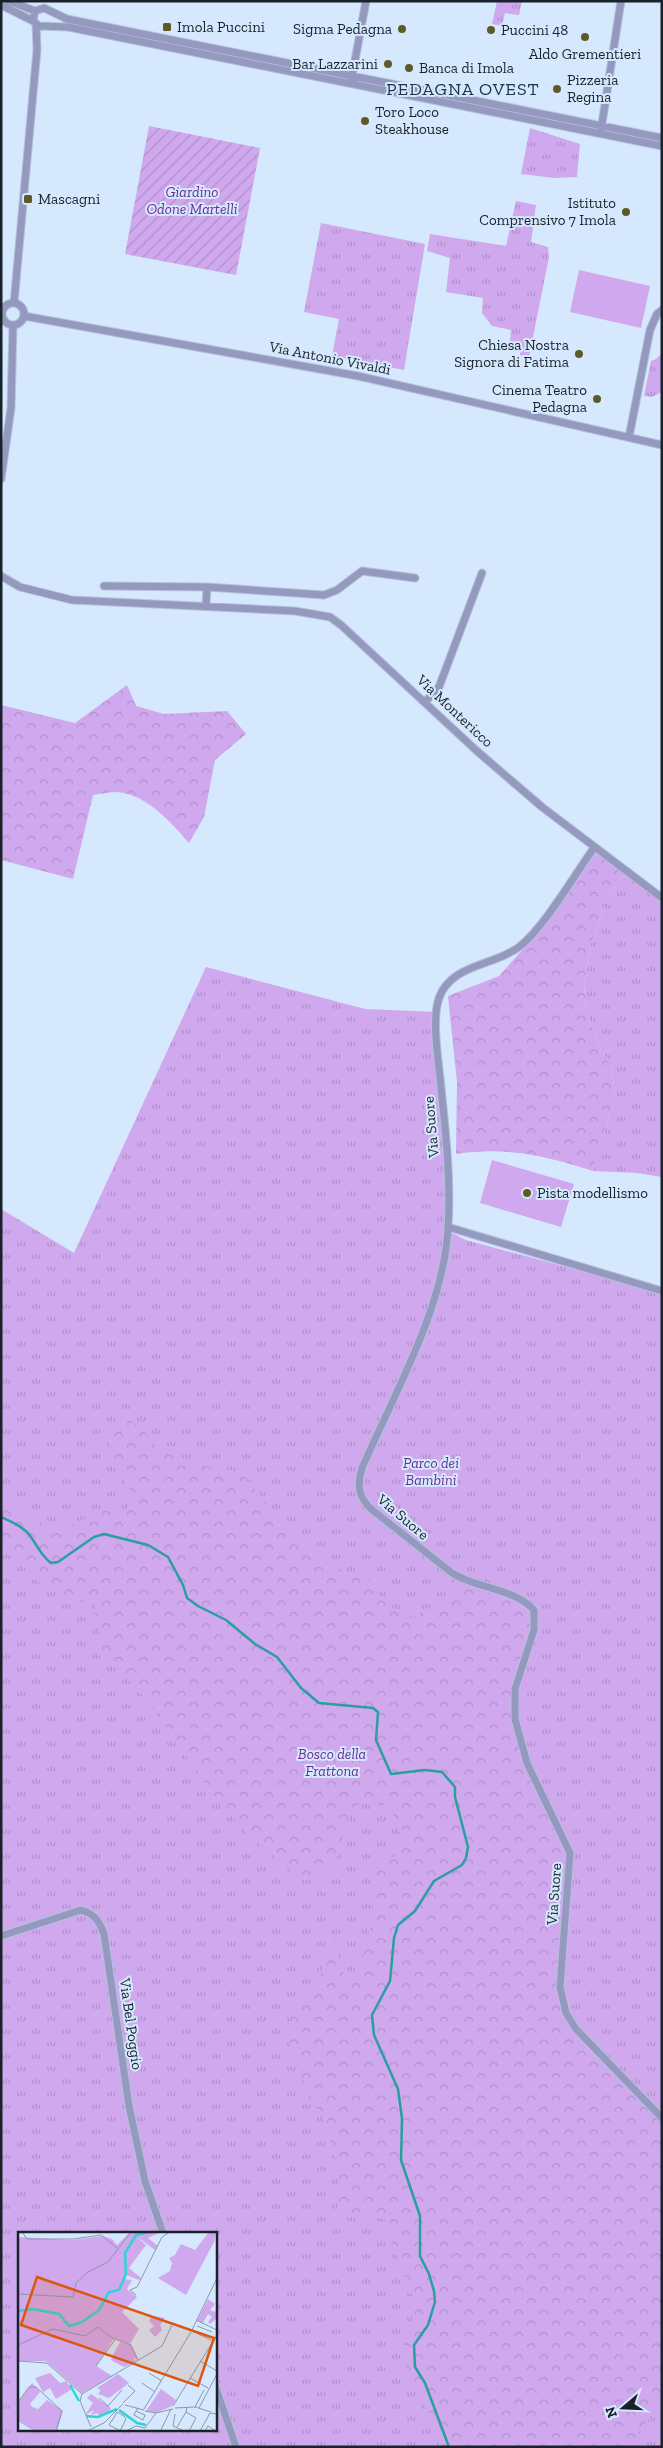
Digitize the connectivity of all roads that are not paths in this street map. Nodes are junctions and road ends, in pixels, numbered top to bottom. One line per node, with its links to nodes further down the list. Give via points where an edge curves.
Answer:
1 (9, 1): 6 (street)
2 (47, 1): 6 (street)
3 (366, 1): 11 (street)
4 (622, 1): 12 (street)
5 (1, 5): 7 (street)
6 (43, 8): 7 (street); 7 (street, via 52,19); 8 (street, via 67,19)
7 (40, 24): 9 (street, via 65,26); 15 (street)
8 (191, 44): 9 (street); 10 (street)
9 (189, 52): 10 (street)
10 (213, 52): 11 (street)
11 (352, 81): 12 (street)
12 (601, 130): 13 (street); 14 (street)
13 (662, 138)
14 (662, 146)
15 (14, 303): 17 (street, via 4,306); 18 (street, via 23,309)
16 (662, 310): 20 (street, via 650,330)
17 (1, 313): 19 (street, via 6,323)
18 (24, 316): 19 (street); 20 (street, Via Antonio Vivaldi, via 358,376)
19 (13, 325): 22 (street, via 11,408)
20 (629, 438): 21 (street, Via Antonio Vivaldi)
21 (662, 444)
22 (1, 479)
23 (482, 573): 29 (street, via 439,687)
24 (1, 576): 28 (street, Via Montericco, via 20,587 72,600)
25 (415, 578): 27 (street, via 362,571 337,590 324,595)
26 (104, 586): 27 (street)
27 (207, 587): 28 (street)
28 (206, 606): 29 (street, Via Montericco, via 295,611 330,617)
29 (425, 702): 30 (street, Via Montericco, via 542,807)
30 (594, 848): 31 (street, Via Montericco); 32 (street, Via Suore, via 529,938 507,954 453,978 439,998 436,1018 447,1150)
31 (662, 898)
32 (448, 1227): 33 (street); 35 (street, Via Suore, via 438,1292 362,1468 358,1488 371,1510 452,1574 524,1600 534,1610 534,1630 515,1689 514,1706 527,1762 570,1853 560,1978 562,1999 576,2029)
33 (662, 1291)
34 (1, 1936): 36 (street, Via Bel Poggio, via 80,1910 98,1920 104,1934 129,2106 145,2181)
35 (662, 2118)
36 (163, 2232)
37 (216, 2388): 38 (street)
38 (236, 2447)

